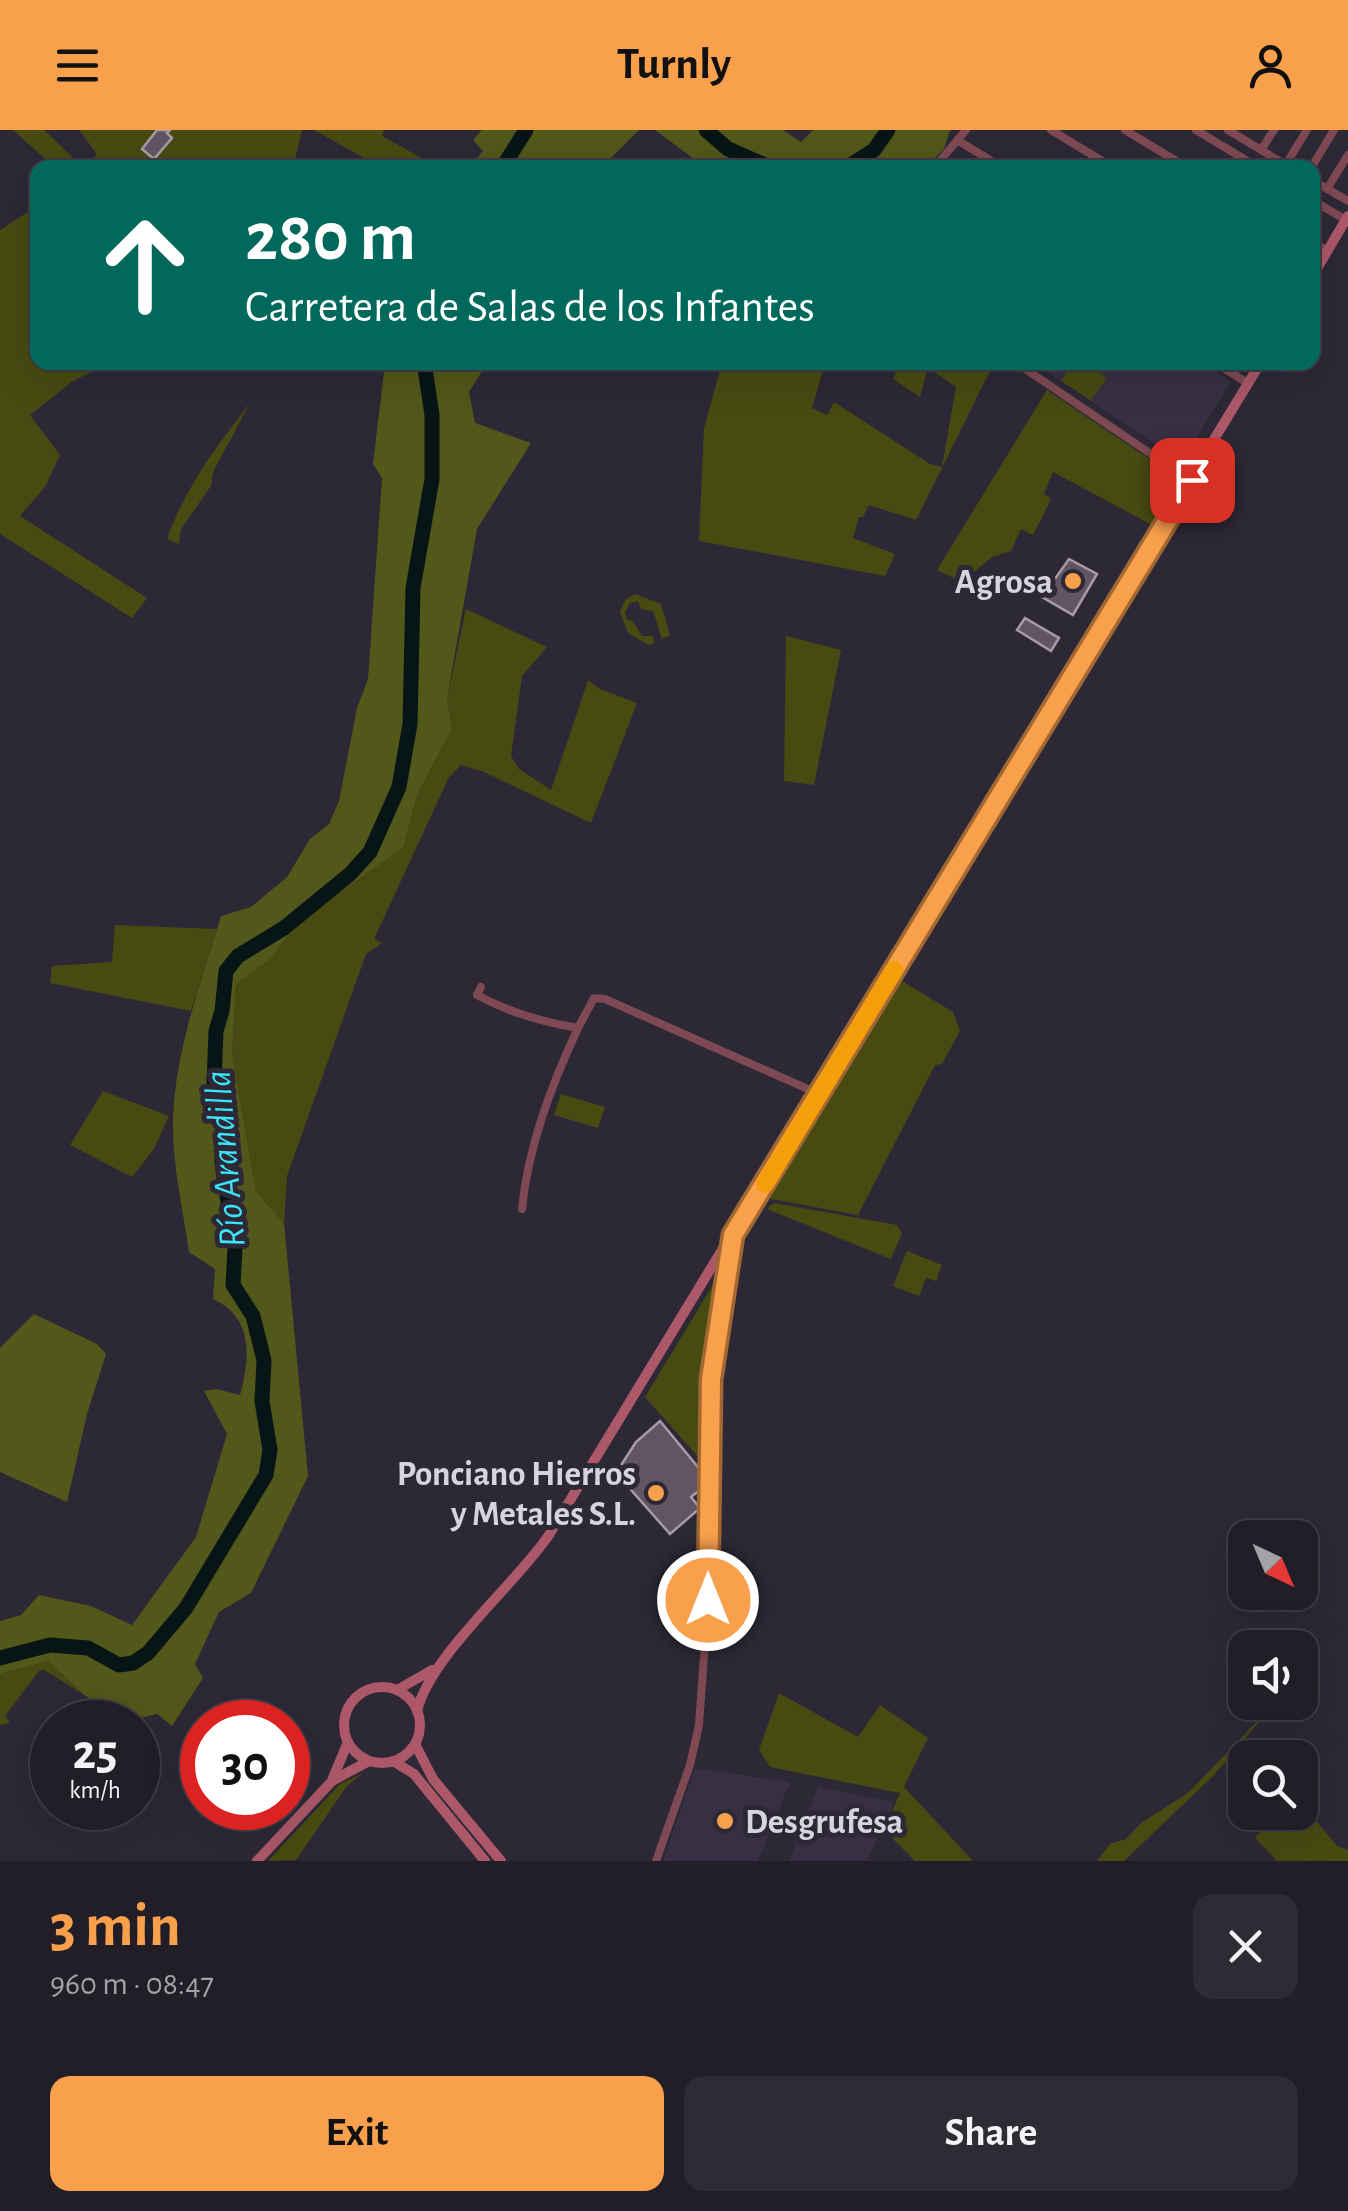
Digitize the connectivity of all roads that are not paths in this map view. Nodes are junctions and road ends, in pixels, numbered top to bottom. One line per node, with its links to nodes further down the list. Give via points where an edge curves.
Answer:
1 (966, 130): 10 (street)
2 (1051, 130): 15 (street)
3 (1125, 130): 16 (street)
4 (1196, 130): 17 (street)
5 (1228, 130): 9 (street)
6 (1274, 130): 11 (street)
7 (1307, 130): 19 (street)
8 (1334, 130): 20 (street)
9 (1243, 134): 11 (street)
10 (957, 140): 13 (street); 14 (street)
11 (1262, 150): 18 (street)
12 (1348, 155): 22 (street)
13 (941, 160)
14 (990, 160)
15 (1102, 160)
16 (1175, 160)
17 (1246, 160)
18 (1279, 160)
19 (1292, 160)
20 (1316, 160)
21 (1320, 185): 22 (street)
22 (1327, 189): 23 (street)
23 (1348, 201)
24 (1320, 204): 25 (street)
25 (1347, 218): 27 (main road)
26 (1320, 246): 27 (street)
27 (1328, 251): 28 (main road)
28 (1320, 264)
29 (1027, 370): 33 (street)
30 (1227, 370): 32 (street)
31 (1257, 370): 32 (main road)
32 (1249, 384): 33 (main road)
33 (1192, 480): 36 (main road)
34 (481, 987): 35 (street, via 476,995 495,1005)
35 (578, 1028): 36 (street, via 594,998 605,999); 37 (street, via 526,1173)
36 (819, 1094): 38 (main road)
37 (522, 1208)
38 (733, 1235): 39 (main road, via 550,1534); 50 (street, via 711,1379 700,1725)
39 (441, 1663): 40 (main road); 41 (main road)
40 (398, 1690): 41 (main road); 42 (main road, via 367,1690 351,1702 344,1722)
41 (417, 1711): 43 (main road)
42 (348, 1742): 44 (main road); 46 (main road)
43 (414, 1744): 45 (main road); 49 (main road, via 433,1779)
44 (370, 1761): 45 (main road); 46 (main road)
45 (393, 1761): 48 (main road, via 414,1774)
46 (332, 1780): 47 (main road)
47 (257, 1861)
48 (485, 1861)
49 (501, 1861)
50 (656, 1861)

